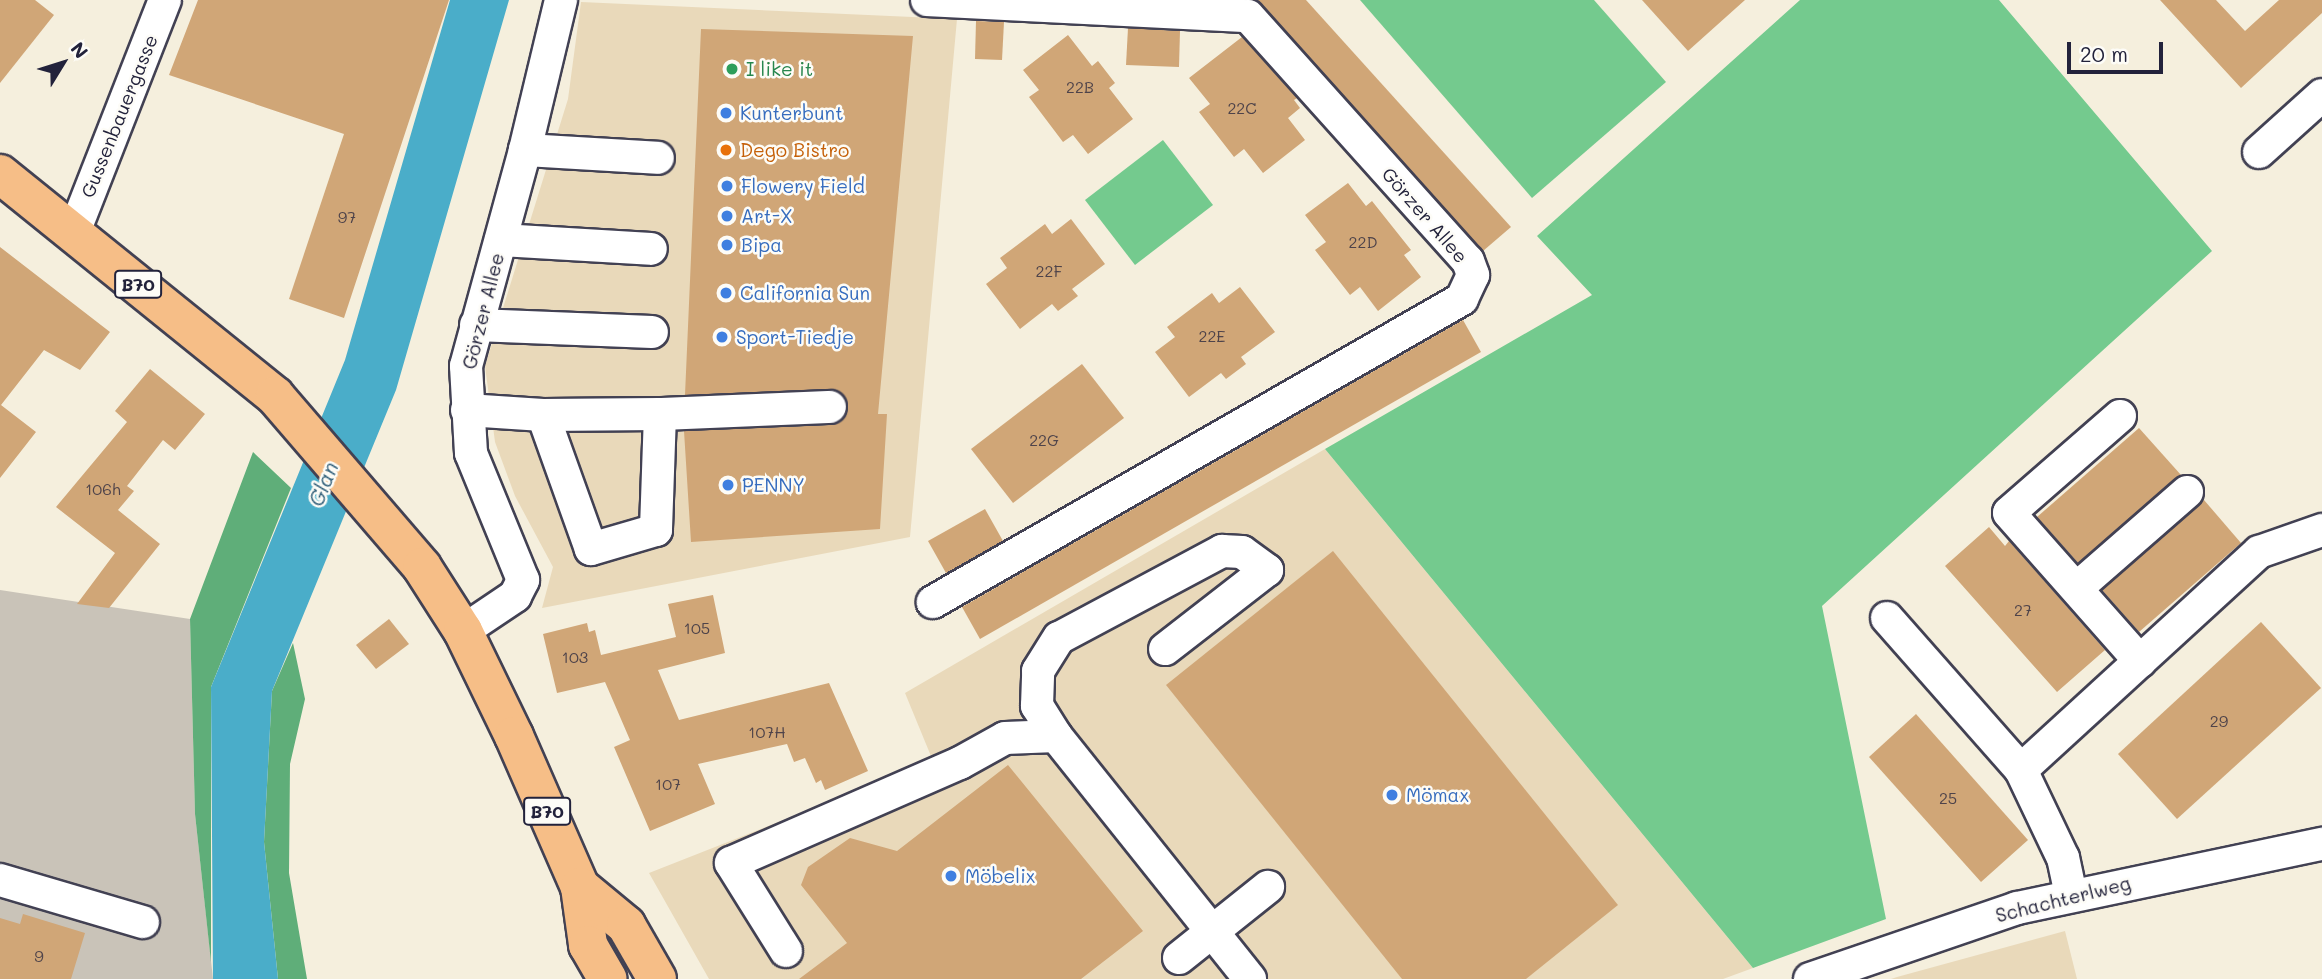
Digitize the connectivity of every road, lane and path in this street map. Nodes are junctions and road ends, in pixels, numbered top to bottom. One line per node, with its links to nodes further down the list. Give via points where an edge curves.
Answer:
1 (165, 0): 9 (street, Gussenbauergasse)
2 (561, 0): 5 (street, Görzer Allee)
3 (927, 0): 22 (street, Görzer Allee, via 1248,16 1468,261 1473,275 1462,299)
4 (2322, 95): 6 (street)
5 (525, 150): 7 (street); 10 (street, Görzer Allee)
6 (2259, 152)
7 (658, 158)
8 (0, 174): 9 (main road, B70)
9 (74, 232): 24 (main road, B70, via 275,397 380,513)
10 (501, 240): 11 (street); 12 (street, Görzer Allee)
11 (651, 248)
12 (476, 325): 13 (street); 15 (street, Görzer Allee, via 466,366)
13 (652, 332)
14 (831, 407): 16 (street)
15 (467, 410): 17 (street); 24 (street, Görzer Allee, via 471,453 523,580 515,596)
16 (660, 414): 17 (street); 17 (street, via 656,530 591,549)
17 (543, 415)
18 (2120, 416): 21 (street, via 2009,513)
19 (2187, 492): 21 (street)
20 (2322, 530): 26 (street, via 2259,552)
21 (2077, 588): 26 (street)
22 (933, 602)
23 (1887, 618): 28 (street)
24 (463, 631): 31 (main road, B70)
25 (1165, 649): 27 (street, via 1267,570 1242,551 1222,551 1059,638 1038,671 1037,706)
26 (2140, 662): 28 (street)
27 (1056, 736): 35 (street); 36 (street, via 1005,738 960,763 731,863)
28 (2021, 770): 33 (street, via 2063,858)
29 (2322, 844): 33 (street, Schachterlweg)
30 (0, 880): 34 (street)
31 (580, 887): 38 (main road, B70, via 588,945); 39 (main road, B70, via 626,925)
32 (1268, 887): 35 (street)
33 (2071, 895): 41 (street, Schachterlweg, via 2017,908)
34 (143, 922)
35 (1212, 932): 37 (street); 40 (street)
36 (786, 951)
37 (1179, 958)
38 (608, 979)
39 (657, 979)
40 (1250, 979)
41 (1810, 979)

